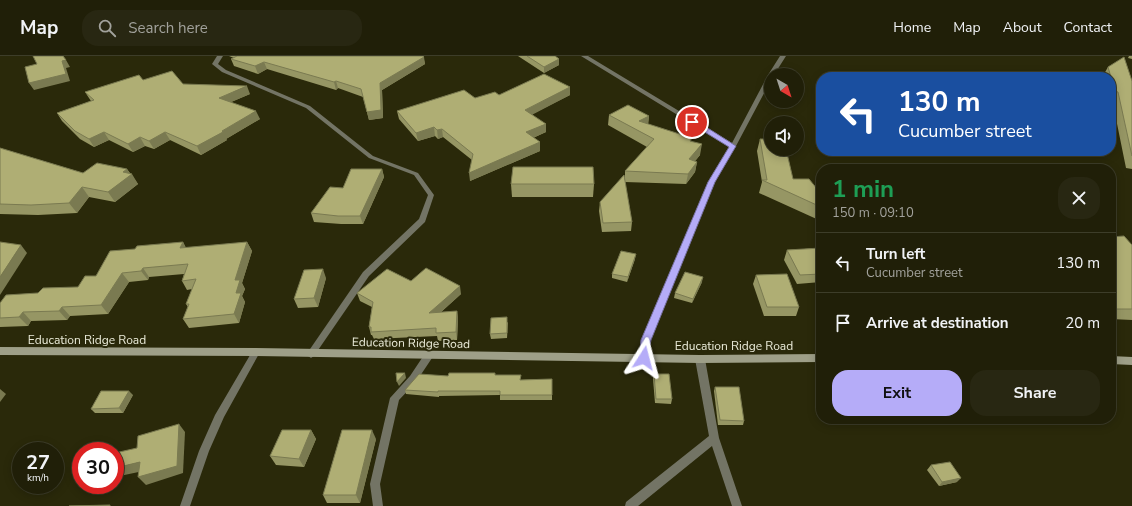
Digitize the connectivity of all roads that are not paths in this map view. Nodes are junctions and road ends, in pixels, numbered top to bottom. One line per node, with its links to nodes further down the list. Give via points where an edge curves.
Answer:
1 (220, 56): 9 (street, via 215,64 224,70 308,107 371,158 416,174 431,195 422,220 366,274)
2 (584, 56): 6 (street)
3 (783, 56): 4 (street)
4 (775, 68)
5 (764, 88): 6 (street)
6 (733, 146): 11 (street, via 712,182 646,340)
7 (0, 351): 8 (main road, Education Ridge Road)
8 (256, 352): 9 (main road, Education Ridge Road); 17 (street, via 220,415 204,451)
9 (311, 354): 10 (main road, Education Ridge Road)
10 (429, 355): 11 (main road, Education Ridge Road); 18 (street, via 413,379 395,398 375,484)
11 (644, 358): 13 (main road, Education Ridge Road)
12 (816, 358): 13 (main road, Education Ridge Road)
13 (700, 359): 16 (street)
14 (1116, 360): 15 (main road)
15 (1132, 361)
16 (714, 438): 19 (street); 20 (street)
17 (185, 506)
18 (378, 506)
19 (630, 506)
20 (737, 506)

